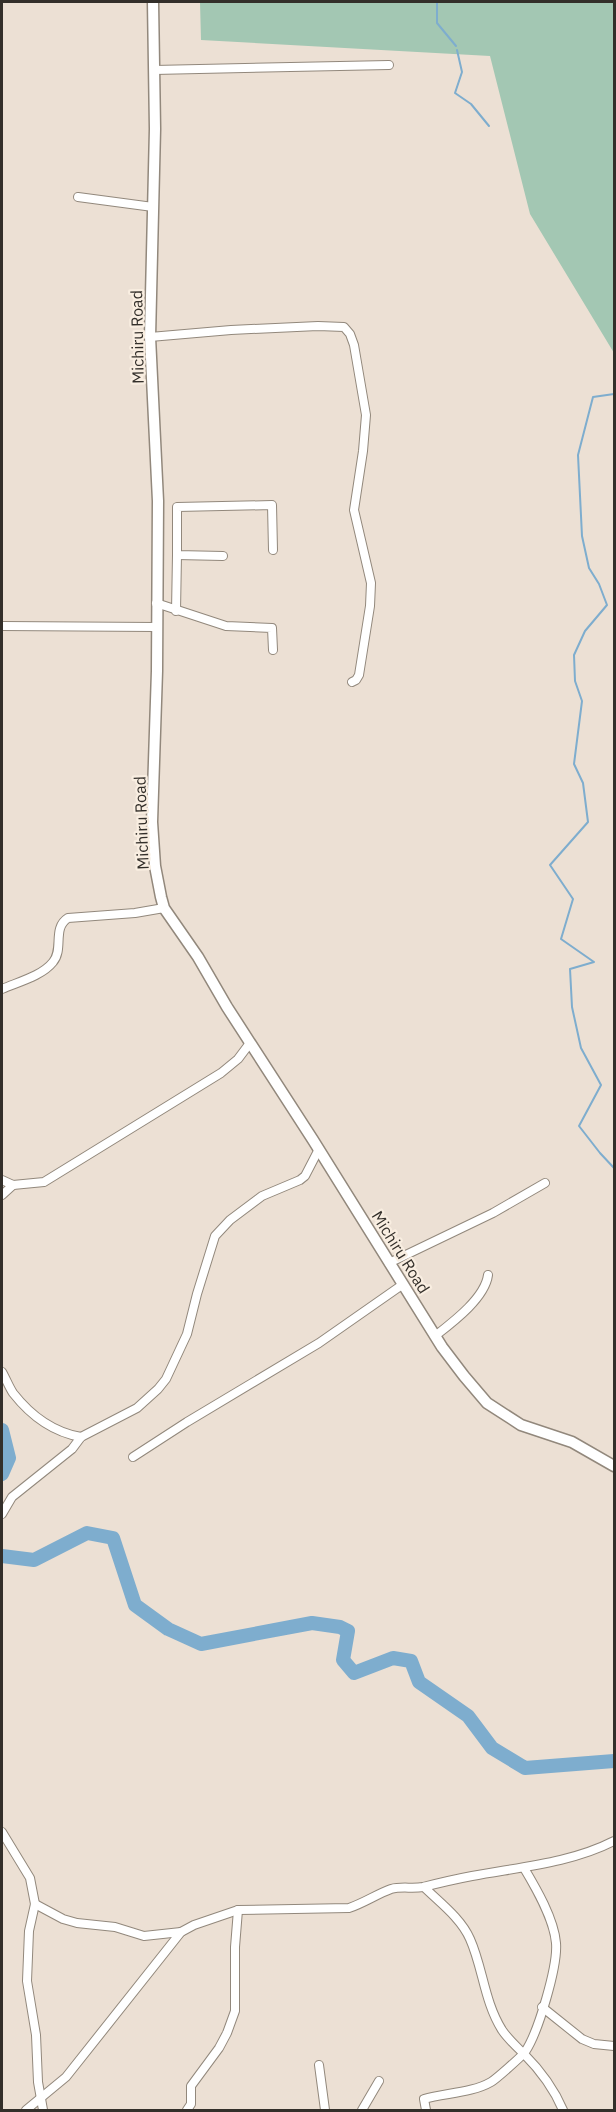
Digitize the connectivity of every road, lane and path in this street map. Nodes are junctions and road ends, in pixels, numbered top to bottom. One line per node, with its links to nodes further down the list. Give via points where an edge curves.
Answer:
1 (153, 2): 3 (street, Michiru Road)
2 (389, 65): 3 (street)
3 (154, 70): 5 (street, Michiru Road)
4 (78, 197): 5 (street)
5 (153, 207): 6 (street, Michiru Road)
6 (150, 338): 10 (street, Michiru Road, via 158,501); 15 (street, via 318,326 344,327 350,334 366,415 354,510 371,583 359,675)
7 (273, 550): 8 (street, via 272,505 177,507)
8 (177, 555): 9 (street); 11 (street)
9 (223, 556)
10 (156, 603): 11 (street); 13 (street, Michiru Road)
11 (176, 611): 14 (street, via 226,627 272,628)
12 (2, 626): 13 (street)
13 (156, 627): 16 (street, Michiru Road, via 152,822 155,866)
14 (273, 650)
15 (352, 682)
16 (164, 908): 17 (street, via 68,918 60,928 53,963); 18 (street, Michiru Road)
17 (2, 989)
18 (250, 1043): 19 (street, Michiru Road); 22 (street, via 221,1073 44,1182)
19 (319, 1149): 24 (street, Michiru Road); 29 (street, via 305,1176 262,1196 215,1236 187,1334 162,1384 137,1408)
20 (2, 1180): 22 (street)
21 (545, 1184): 24 (street)
22 (13, 1185): 23 (street)
23 (2, 1195)
24 (389, 1263): 26 (street, Michiru Road)
25 (488, 1275): 27 (street, via 480,1296)
26 (402, 1285): 27 (street, Michiru Road); 30 (street)
27 (435, 1336): 31 (street, Michiru Road, via 487,1402 521,1425 573,1442)
28 (2, 1372): 29 (street, via 12,1391 40,1421)
29 (81, 1437): 32 (street, via 72,1449 12,1497)
30 (133, 1457)
31 (615, 1466)
32 (2, 1514)
33 (2, 1832): 37 (street, via 30,1878)
34 (615, 1841): 35 (street, via 593,1851)
35 (524, 1868): 36 (street); 40 (street, via 547,1913 556,1942 555,1964)
36 (424, 1887): 38 (street, via 389,1890 349,1908); 42 (street, via 469,1936 494,2015)
37 (35, 1904): 39 (street, via 63,1919 144,1936); 45 (street, via 29,1931 27,1981)
38 (238, 1910): 39 (street); 48 (street, via 235,2011 219,2048 191,2086)
39 (181, 1932): 45 (street, via 66,2077)
40 (542, 2007): 41 (street, via 582,2039); 42 (street)
41 (615, 2046)
42 (524, 2054): 51 (street, via 491,2082 424,2099); 52 (street, via 544,2078)
43 (319, 2065): 49 (street)
44 (379, 2081): 50 (street)
45 (42, 2098): 46 (street); 47 (street)
46 (26, 2110)
47 (43, 2110)
48 (187, 2110)
49 (325, 2110)
50 (362, 2110)
51 (426, 2110)
52 (562, 2110)

